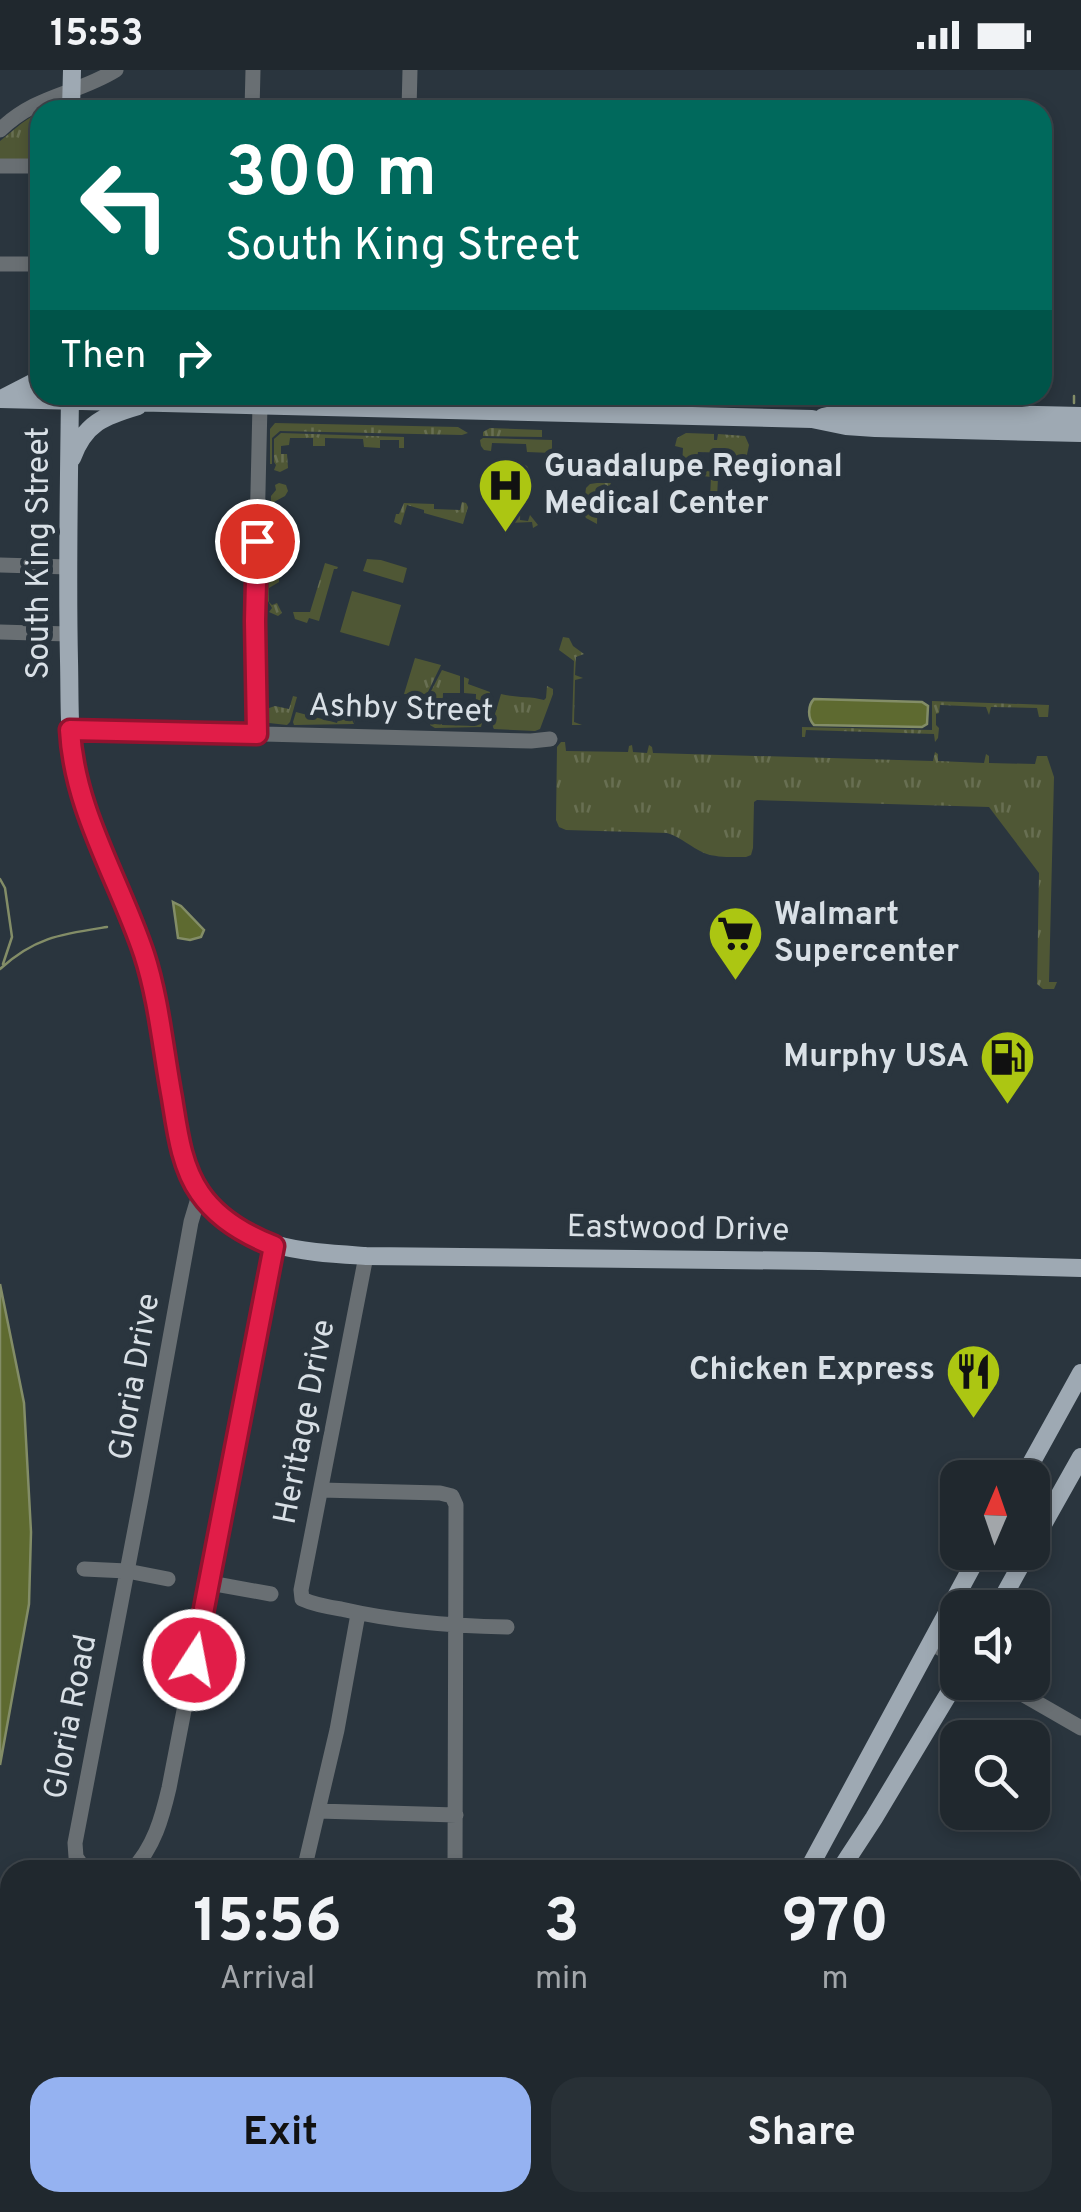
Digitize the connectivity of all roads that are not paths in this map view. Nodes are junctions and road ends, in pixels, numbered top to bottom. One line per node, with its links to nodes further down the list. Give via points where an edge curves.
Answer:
1 (116, 70): 4 (street)
2 (253, 70): 6 (street)
3 (410, 70): 7 (street)
4 (71, 80): 5 (street)
5 (39, 100)
6 (252, 100)
7 (409, 100)
8 (30, 106): 9 (street)
9 (0, 130)
10 (0, 166): 11 (street)
11 (30, 166)
12 (0, 264): 13 (street)
13 (30, 264)
14 (30, 384): 15 (main road)
15 (1, 399): 16 (main road)
16 (30, 399)
17 (70, 405): 24 (main road, South King Street)
18 (142, 405): 24 (main road, via 90,427)
19 (250, 405): 30 (street)
20 (584, 405): 22 (main road)
21 (1081, 416): 22 (main road, via 875,411)
22 (812, 419): 23 (main road, via 874,428)
23 (1081, 433)
24 (70, 467): 26 (main road, South King Street)
25 (0, 565): 26 (street)
26 (69, 567): 28 (main road, South King Street)
27 (0, 632): 28 (street)
28 (68, 634): 29 (main road, South King Street)
29 (70, 730): 30 (street, Ashby Street); 32 (main road, South King Street, via 82,800 146,960 180,1140)
30 (257, 734): 31 (street, Ashby Street)
31 (550, 739)
32 (200, 1192): 33 (main road, South King Street, via 242,1230); 45 (street, Gloria Drive)
33 (274, 1246): 34 (main road, Eastwood Drive); 47 (street)
34 (366, 1256): 35 (main road, Eastwood Drive); 41 (street, Heritage Drive)
35 (1060, 1267): 36 (main road, Eastwood Drive); 37 (main road)
36 (1081, 1268)
37 (1081, 1280)
38 (1081, 1373): 40 (main road)
39 (1081, 1457): 42 (main road)
40 (1032, 1460)
41 (322, 1490): 49 (street, Heritage Drive, via 302,1599); 50 (street, via 452,1496 458,1524)
42 (1050, 1512)
43 (84, 1569): 45 (street)
44 (970, 1570): 52 (main road)
45 (127, 1572): 46 (street); 59 (street, Gloria Road, via 75,1844)
46 (168, 1579)
47 (210, 1583): 48 (street); 60 (street, via 162,1818)
48 (271, 1594)
49 (358, 1614): 50 (street); 57 (street)
50 (456, 1626): 51 (street); 58 (street)
51 (507, 1627)
52 (930, 1643): 53 (street); 63 (main road)
53 (940, 1648)
54 (945, 1700): 64 (main road)
55 (1032, 1700): 56 (street)
56 (1081, 1728)
57 (318, 1812): 58 (street); 61 (street)
58 (456, 1815): 62 (street)
59 (78, 1860)
60 (139, 1860)
61 (306, 1860)
62 (455, 1860)
63 (813, 1860)
64 (847, 1860)

